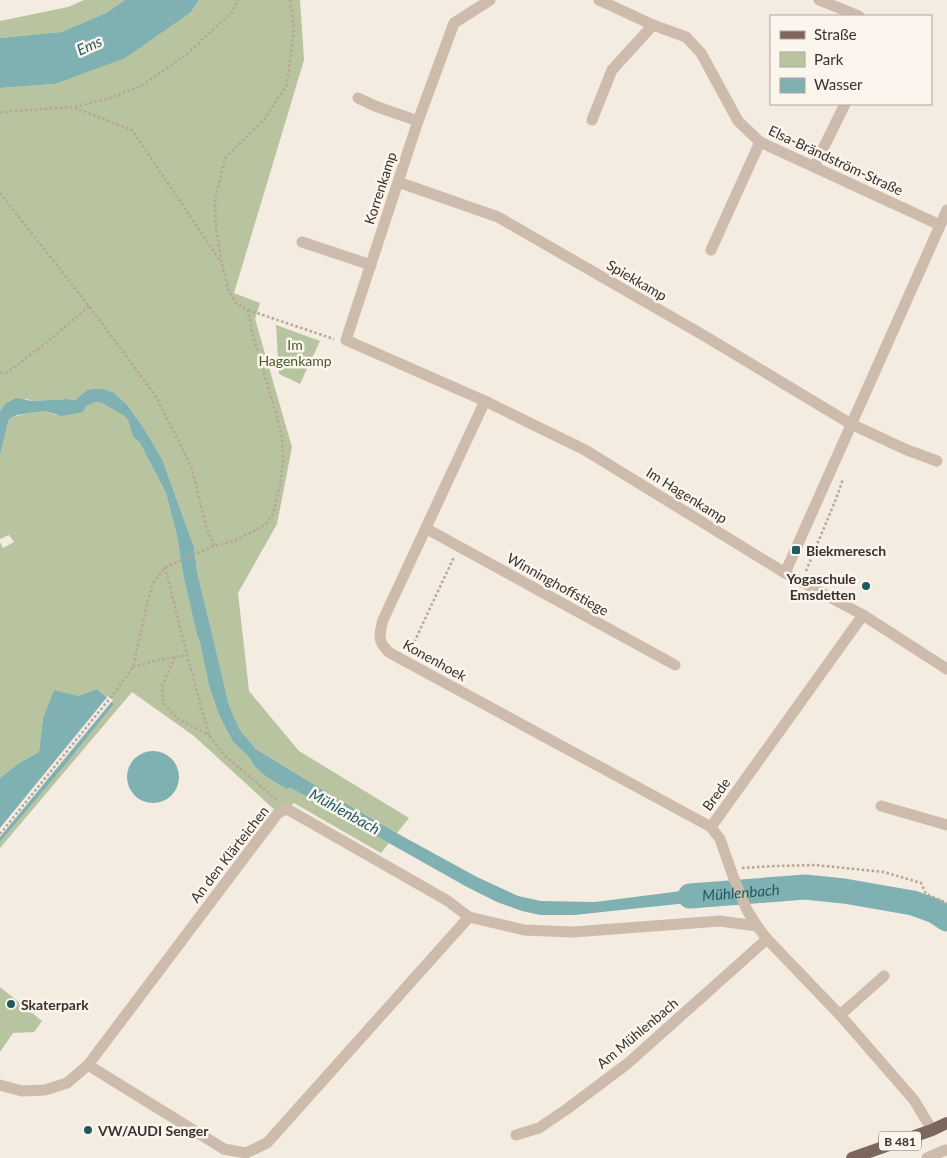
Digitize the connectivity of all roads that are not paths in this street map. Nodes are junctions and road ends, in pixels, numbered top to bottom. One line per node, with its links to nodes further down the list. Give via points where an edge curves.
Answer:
1 (490, 0): 9 (street, Korrenkamp, via 454,23)
2 (599, 0): 5 (street, Elsa-Brändström-Straße)
3 (819, 0): 4 (street)
4 (856, 15)
5 (652, 25): 8 (street, via 612,70); 10 (street, Elsa-Brändström-Straße, via 686,37 701,53 738,121)
6 (358, 98): 9 (street)
7 (845, 105): 11 (street)
8 (592, 120)
9 (418, 121): 12 (street, Korrenkamp)
10 (760, 142): 11 (street, Elsa-Brändström-Straße); 16 (street)
11 (814, 167): 14 (street, Elsa-Brändström-Straße)
12 (398, 182): 17 (street, Korrenkamp); 20 (street, Spiekkamp, via 498,217)
13 (947, 210): 14 (street)
14 (940, 225): 20 (street)
15 (302, 242): 17 (street)
16 (711, 250)
17 (371, 265): 18 (street, Korrenkamp)
18 (346, 340): 19 (street, Im Hagenkamp)
19 (485, 401): 22 (street, Konenhoek); 23 (street, Im Hagenkamp, via 585,450)
20 (851, 424): 21 (street, Spiekkamp); 23 (street)
21 (937, 461)
22 (427, 529): 25 (street, Winninghoffstiege); 29 (street, Konenhoek, via 383,620 379,634 382,646)
23 (785, 573): 24 (street, Im Hagenkamp)
24 (863, 615): 26 (street, Im Hagenkamp); 29 (street, Brede)
25 (675, 665)
26 (947, 669)
27 (881, 806): 28 (street)
28 (947, 825)
29 (710, 828): 31 (street, Brede, via 720,839 747,910)
30 (469, 917): 31 (street, An den Klärteichen, via 524,930 583,931 720,921); 35 (street, via 267,1143 246,1153 224,1149); 35 (street, An den Klärteichen, via 448,901 287,809 278,812)
31 (757, 926): 32 (street, Brede)
32 (768, 939): 34 (street, Brede); 39 (street, Am Mühlenbach, via 626,1064 539,1128)
33 (884, 976): 34 (street)
34 (840, 1015): 38 (street, Brede, via 914,1100)
35 (88, 1066): 36 (street, An den Klärteichen, via 67,1083 45,1090 22,1091)
36 (0, 1085)
37 (947, 1123): 38 (main road, B 481)
38 (932, 1130): 41 (main road, B 481)
39 (516, 1135)
40 (947, 1150): 42 (street)
41 (852, 1158)
42 (927, 1158)

